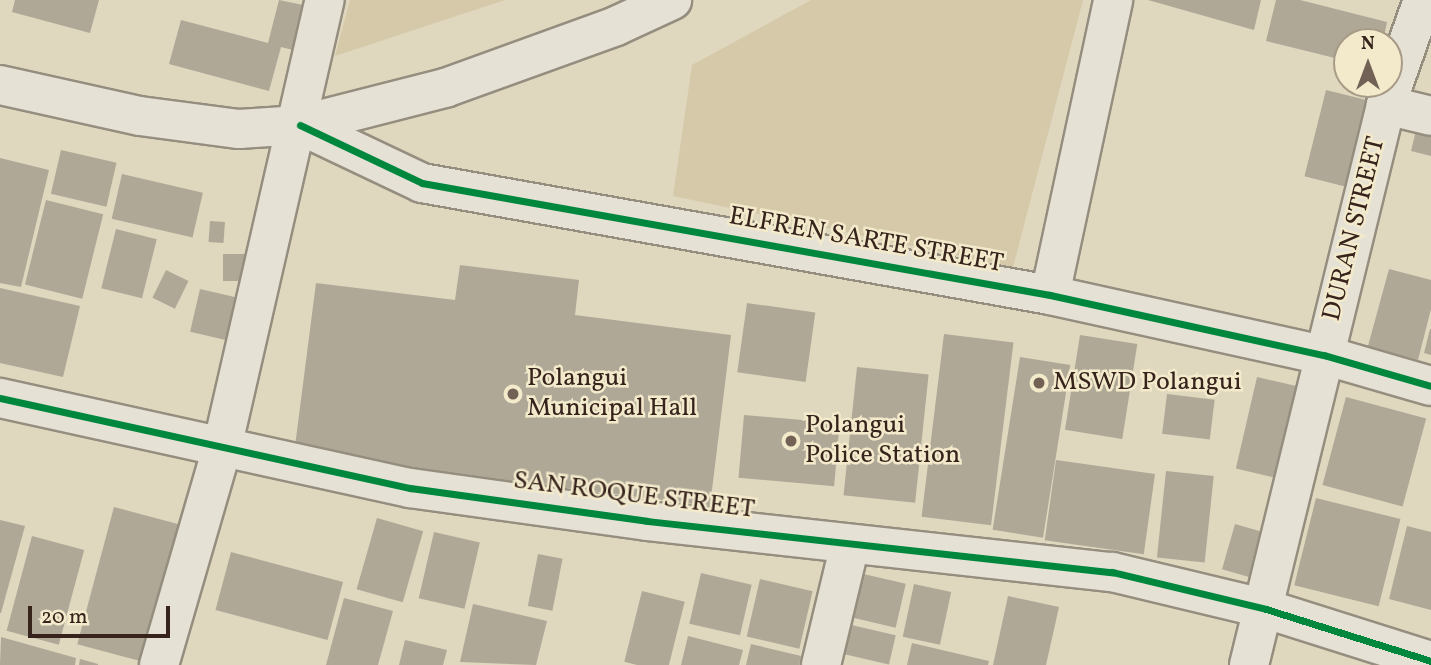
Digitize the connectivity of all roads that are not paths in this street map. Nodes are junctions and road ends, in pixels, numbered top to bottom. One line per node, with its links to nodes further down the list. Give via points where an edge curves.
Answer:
1 (325, 0): 8 (street)
2 (672, 0): 8 (street, via 616,26 445,88)
3 (1113, 0): 9 (street)
4 (1423, 0): 6 (street, DURAN STREET)
5 (0, 85): 8 (street, via 140,116 239,129)
6 (1386, 105): 7 (street); 10 (street, DURAN STREET)
7 (1431, 116)
8 (300, 125): 9 (street, ELFREN SARTE STREET, via 422,183); 13 (street)
9 (1050, 295): 10 (street, ELFREN SARTE STREET)
10 (1324, 355): 11 (street, ELFREN SARTE STREET); 15 (street, DURAN STREET)
11 (1431, 386)
12 (0, 398): 13 (street, SAN ROQUE STREET)
13 (222, 448): 14 (street, SAN ROQUE STREET, via 410,488); 17 (street)
14 (850, 544): 15 (street, SAN ROQUE STREET, via 1112,572); 18 (street)
15 (1266, 609): 16 (street, SAN ROQUE STREET); 19 (street, DURAN STREET)
16 (1431, 661)
17 (159, 665)
18 (821, 665)
19 (1250, 665)

